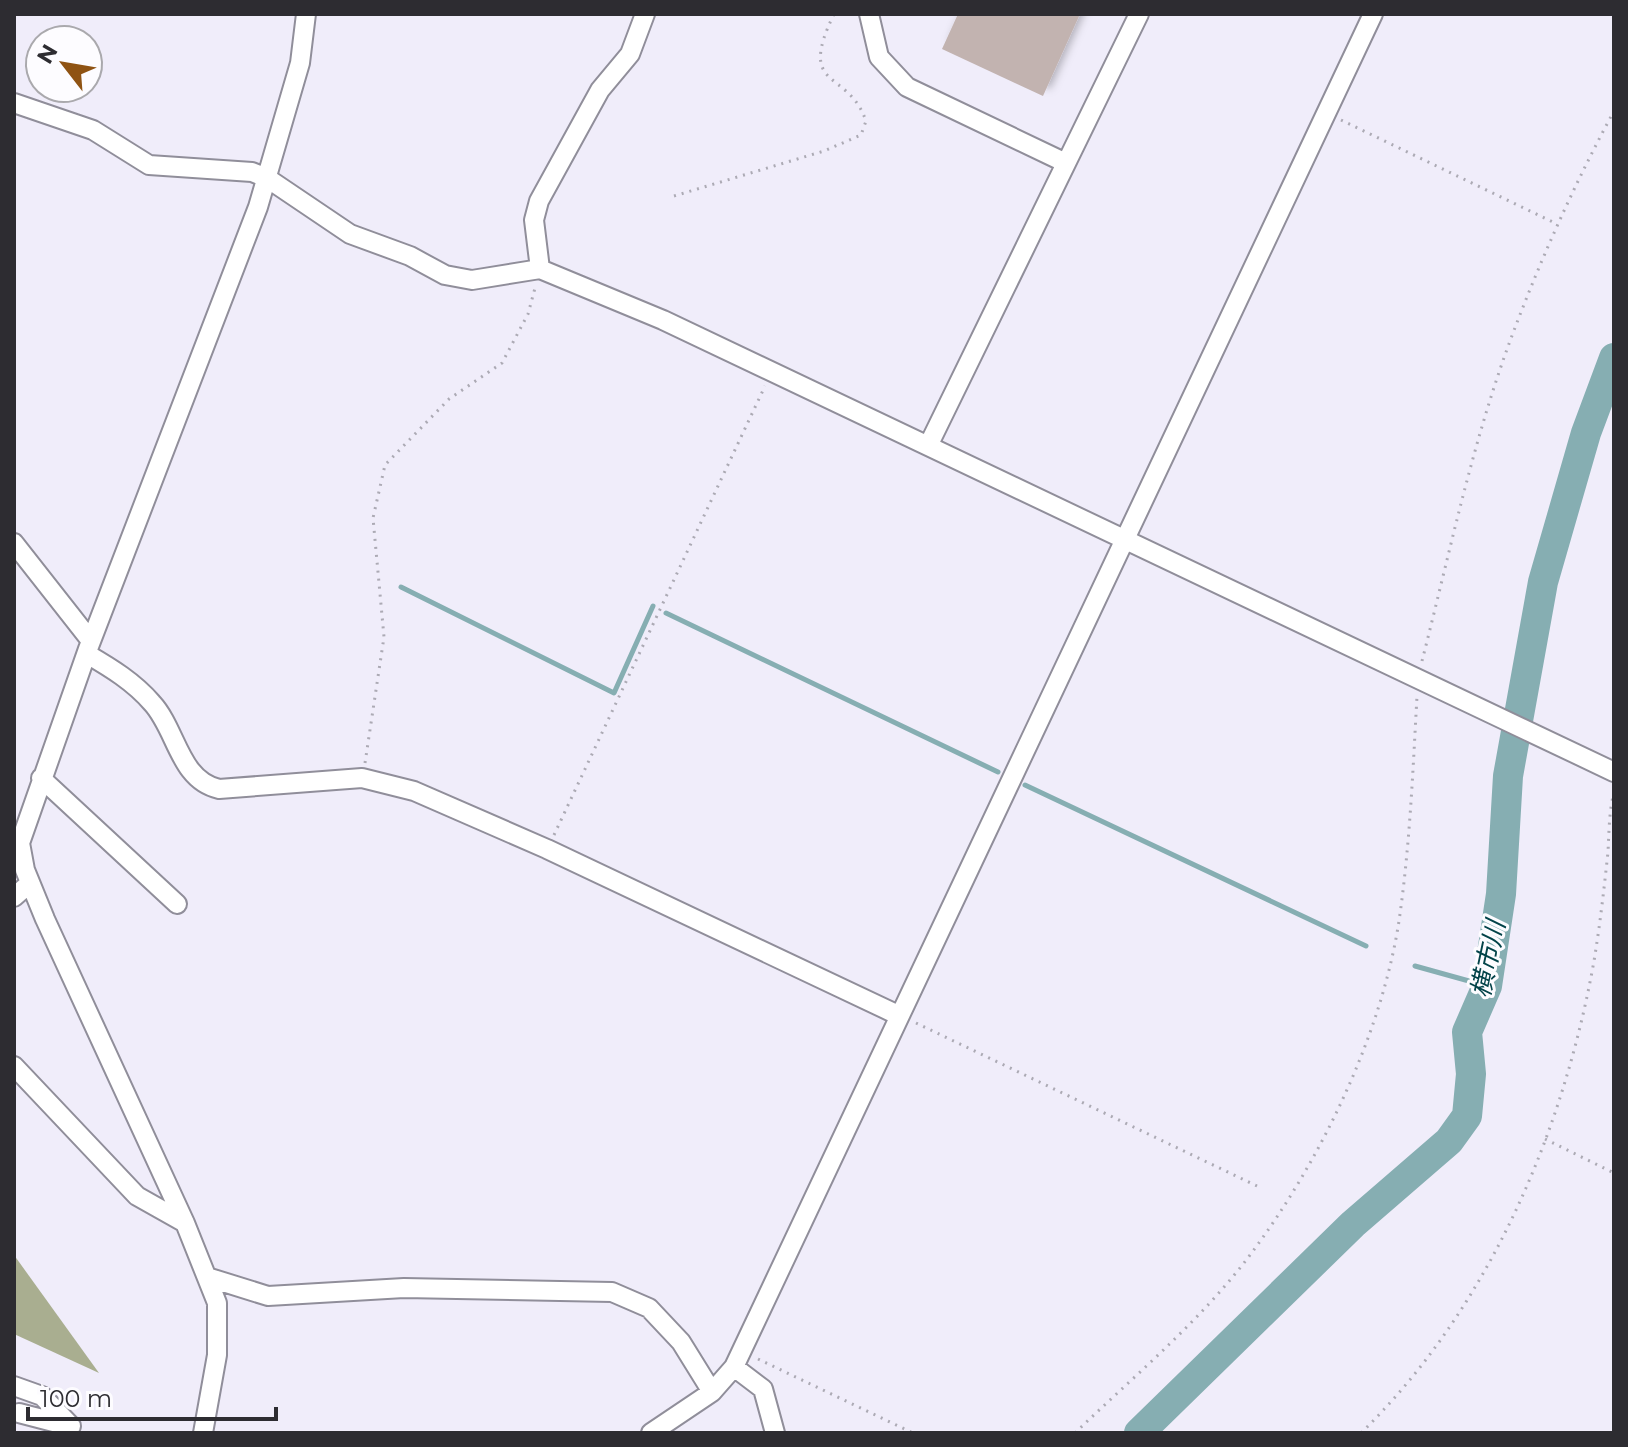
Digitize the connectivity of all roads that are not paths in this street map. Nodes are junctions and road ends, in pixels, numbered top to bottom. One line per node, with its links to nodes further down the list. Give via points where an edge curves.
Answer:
1 (306, 14): 8 (street, via 300,63)
2 (645, 14): 9 (street, via 630,54 600,90 539,201 534,220)
3 (869, 14): 7 (street, via 879,57 907,87)
4 (1139, 14): 7 (street)
5 (1373, 14): 11 (street)
6 (14, 103): 8 (street, via 93,130 149,165 252,172)
7 (1066, 163): 10 (street)
8 (267, 178): 9 (street, via 350,234 445,275 472,280); 13 (street)
9 (540, 269): 10 (street)
10 (929, 444): 11 (street)
11 (1124, 540): 14 (street); 20 (street)
12 (14, 543): 13 (street)
13 (89, 648): 15 (street); 20 (street, via 151,701 203,785 219,789 362,778 414,791)
14 (1614, 772)
15 (41, 778): 16 (street); 19 (street)
16 (17, 841): 17 (street)
17 (30, 883): 18 (street); 22 (street)
18 (14, 897)
19 (177, 904)
20 (898, 1015): 24 (street)
21 (14, 1066): 22 (street, via 137,1196)
22 (185, 1223): 23 (street)
23 (207, 1277): 27 (street, via 268,1296 404,1288 612,1292 649,1308 681,1342); 31 (street, via 217,1303 217,1355)
24 (737, 1359): 27 (street); 33 (street, via 763,1389)
25 (14, 1370): 28 (street)
26 (14, 1386): 28 (street)
27 (712, 1392): 32 (street)
28 (42, 1396): 30 (street)
29 (19, 1413): 30 (street)
30 (74, 1430)
31 (203, 1433)
32 (651, 1433)
33 (775, 1433)

